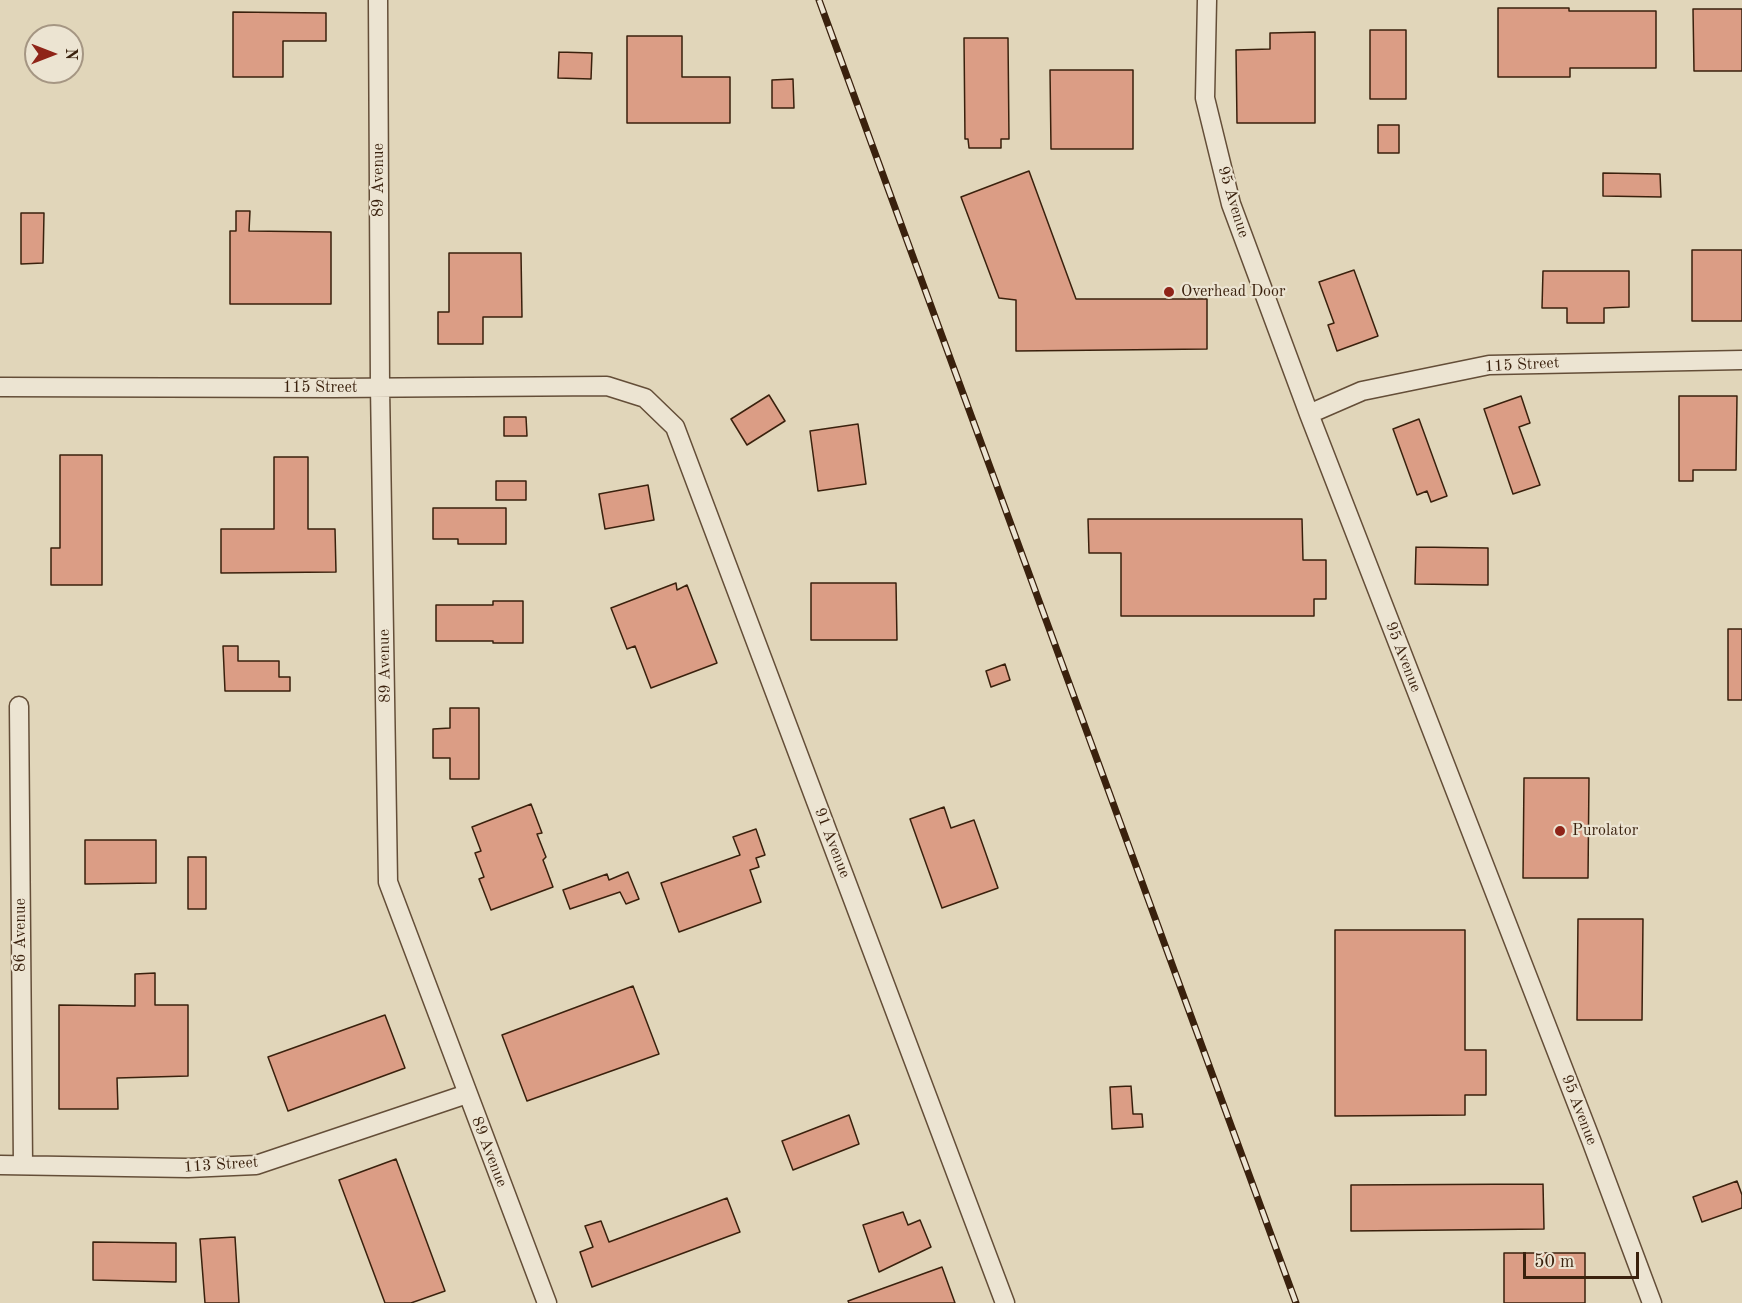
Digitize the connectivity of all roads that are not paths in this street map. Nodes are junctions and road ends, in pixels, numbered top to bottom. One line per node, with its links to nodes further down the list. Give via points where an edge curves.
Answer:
1 (378, 0): 5 (street, 89 Avenue)
2 (1207, 0): 7 (street, 95 Avenue, via 1205,98 1228,193)
3 (1742, 360): 7 (street, 115 Street, via 1489,365 1362,391)
4 (0, 387): 5 (street, 115 Street)
5 (380, 387): 6 (street, 115 Street, via 607,386); 9 (street, 89 Avenue, via 388,882)
6 (639, 396): 13 (street, 91 Avenue, via 675,427)
7 (1309, 414): 14 (street, 95 Avenue)
8 (19, 706): 11 (street, 86 Avenue)
9 (467, 1094): 11 (street, 113 Street, via 256,1165); 12 (street, 89 Avenue)
10 (0, 1165): 11 (street, 113 Street)
11 (23, 1165)
12 (546, 1303)
13 (1005, 1303)
14 (1652, 1303)

